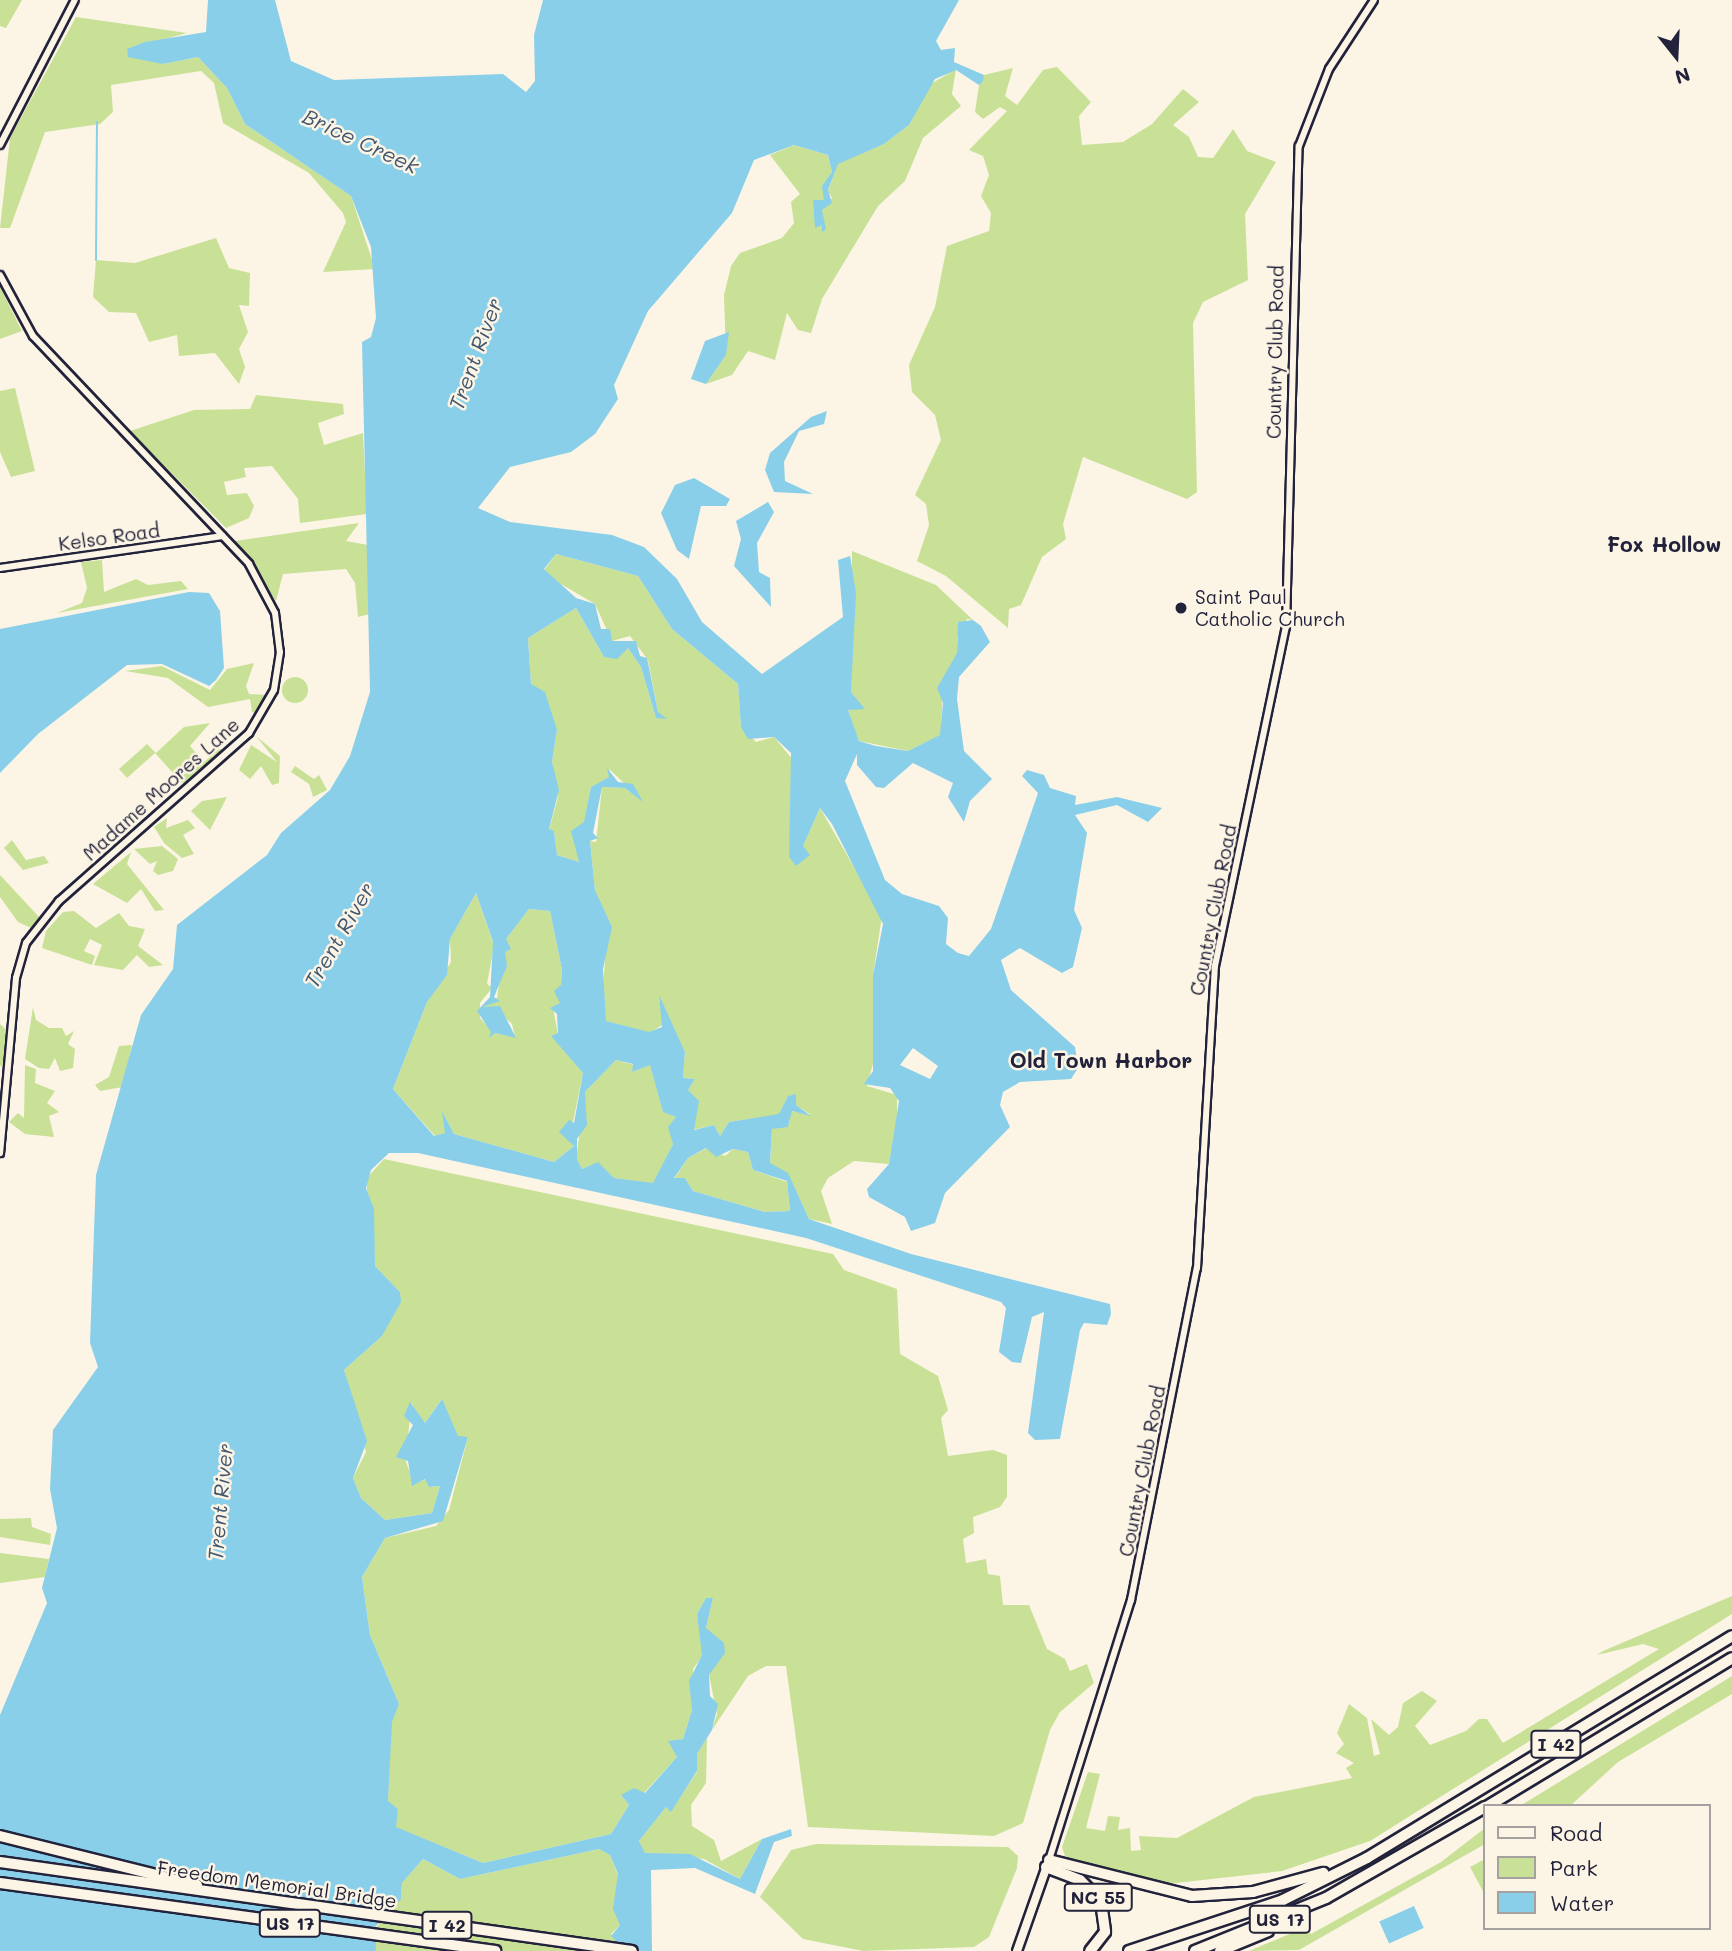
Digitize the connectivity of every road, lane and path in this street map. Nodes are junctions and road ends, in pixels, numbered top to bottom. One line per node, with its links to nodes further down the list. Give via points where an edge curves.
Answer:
1 (75, 0): 3 (street)
2 (1374, 0): 15 (street, Country Club Road, via 1324,78 1299,146 1286,627 1215,966 1197,1268 1131,1600)
3 (1, 143)
4 (0, 275): 5 (street, Madame Moores Lane, via 33,336)
5 (223, 536): 6 (street, Kelso Road); 7 (street, Madame Moores Lane, via 257,575 275,613 280,652 274,690 241,742 60,901 26,943 16,978)
6 (0, 568)
7 (0, 1153)
8 (1732, 1636): 13 (highway, I 42)
9 (1732, 1658): 10 (highway, US 17)
10 (1491, 1804)
11 (1484, 1808): 17 (highway, US 17)
12 (0, 1836): 18 (highway, US 17)
13 (1379, 1851): 15 (highway, via 1290,1884 1216,1896 1157,1892); 23 (highway, I 42, via 1283,1899)
14 (0, 1861): 18 (highway, Freedom Memorial Bridge / I 42)
15 (1048, 1864): 21 (main road, Country Club Road / NC 55); 22 (highway, NC 55, via 1080,1880 1101,1902 1105,1932)
16 (0, 1885): 19 (highway, Freedom Memorial Bridge / US 17)
17 (1348, 1888): 24 (highway, US 17); 25 (highway, via 1309,1913)
18 (263, 1899): 20 (highway, Freedom Memorial Bridge / I 42)
19 (495, 1951)
20 (632, 1951)
21 (1017, 1951)
22 (1090, 1951)
23 (1129, 1951)
24 (1195, 1951)
25 (1220, 1951)

